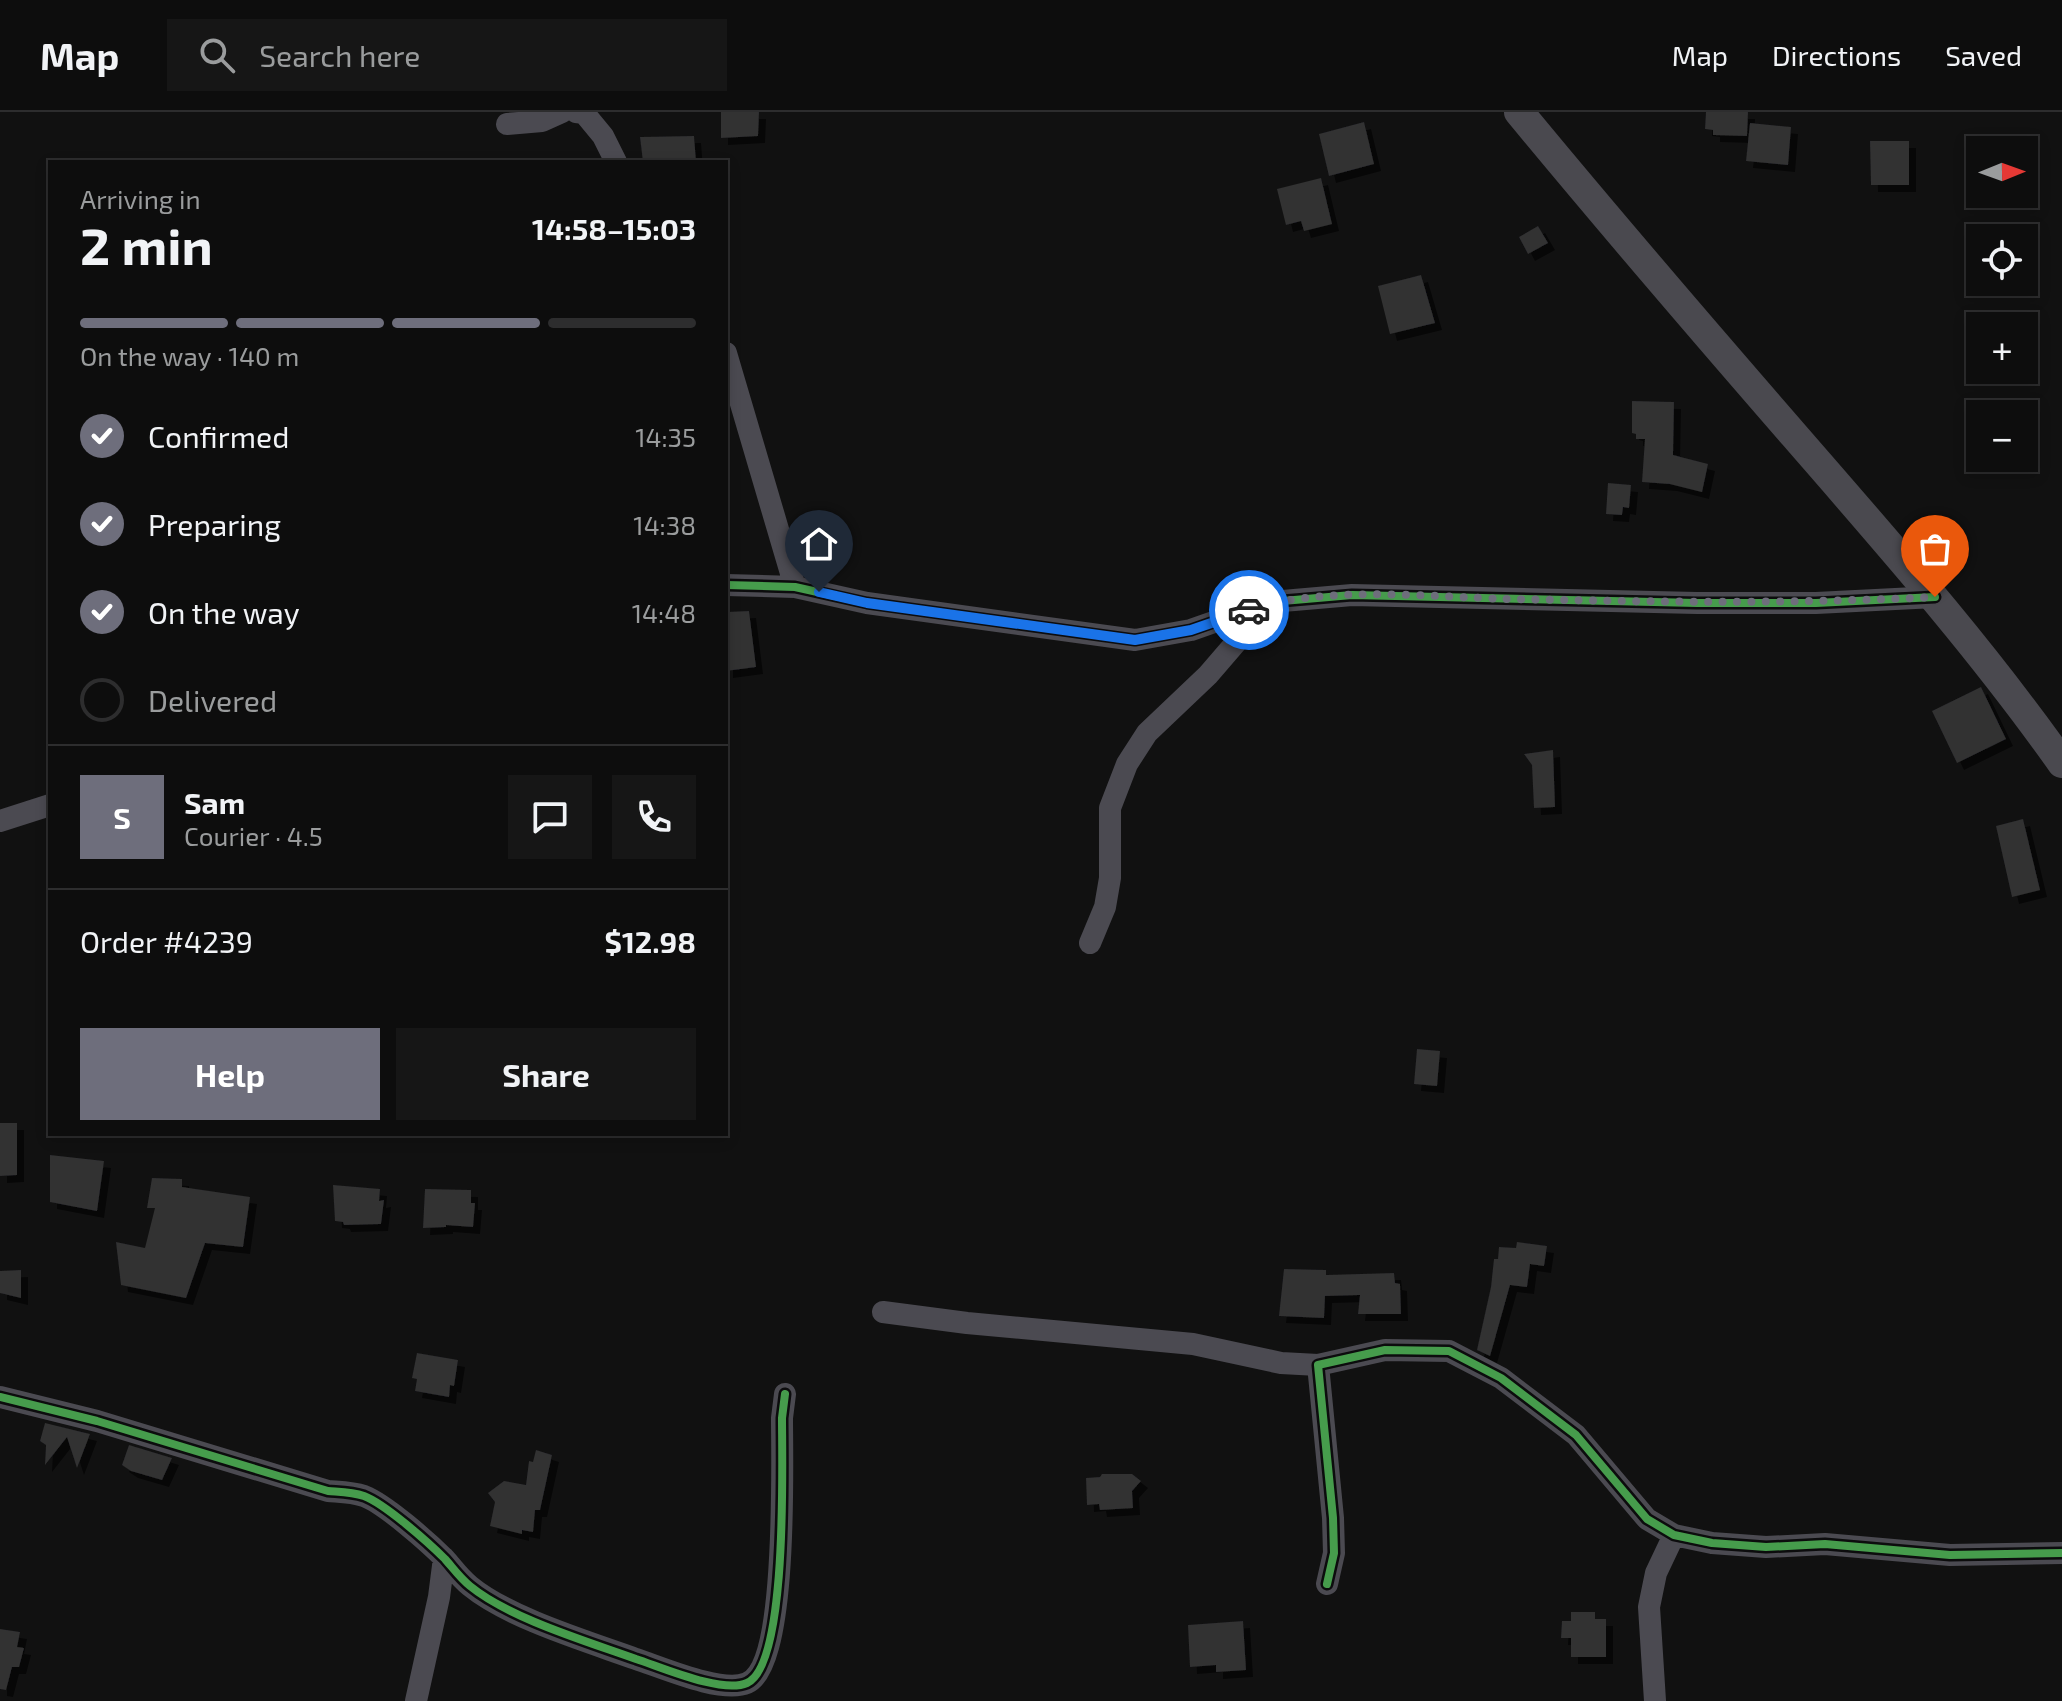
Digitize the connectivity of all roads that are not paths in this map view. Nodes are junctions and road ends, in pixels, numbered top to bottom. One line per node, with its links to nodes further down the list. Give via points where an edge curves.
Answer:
1 (562, 112): 4 (street, via 542,121)
2 (576, 112): 5 (street, via 594,124)
3 (1519, 112): 9 (street)
4 (507, 124)
5 (615, 160)
6 (728, 360): 8 (street)
7 (728, 585): 8 (street)
8 (795, 587): 10 (street, via 867,603 1135,640 1191,630)
9 (1935, 597): 10 (street, via 1697,603 1352,595); 11 (street)
10 (1271, 602): 14 (street, via 1208,675 1147,733 1127,764 1110,808 1110,878)
11 (2062, 763)
12 (48, 806): 13 (street)
13 (0, 821)
14 (1090, 943)
15 (883, 1312): 16 (street, via 1193,1344 1281,1363)
16 (1318, 1365): 19 (street, via 1385,1350 1449,1351 1501,1378 1576,1435 1647,1519); 22 (street, via 1333,1518 1334,1553)
17 (785, 1394): 21 (street, via 779,1590 761,1667 747,1683 726,1686 665,1669 498,1606 468,1585)
18 (0, 1397): 21 (street, via 166,1440 328,1491 367,1497)
19 (1674, 1535): 20 (street, via 1766,1547 1825,1544 1950,1555); 24 (street, via 1656,1573 1649,1607)
20 (2062, 1553)
21 (444, 1558): 23 (street)
22 (1327, 1584)
23 (416, 1701)
24 (1655, 1701)

